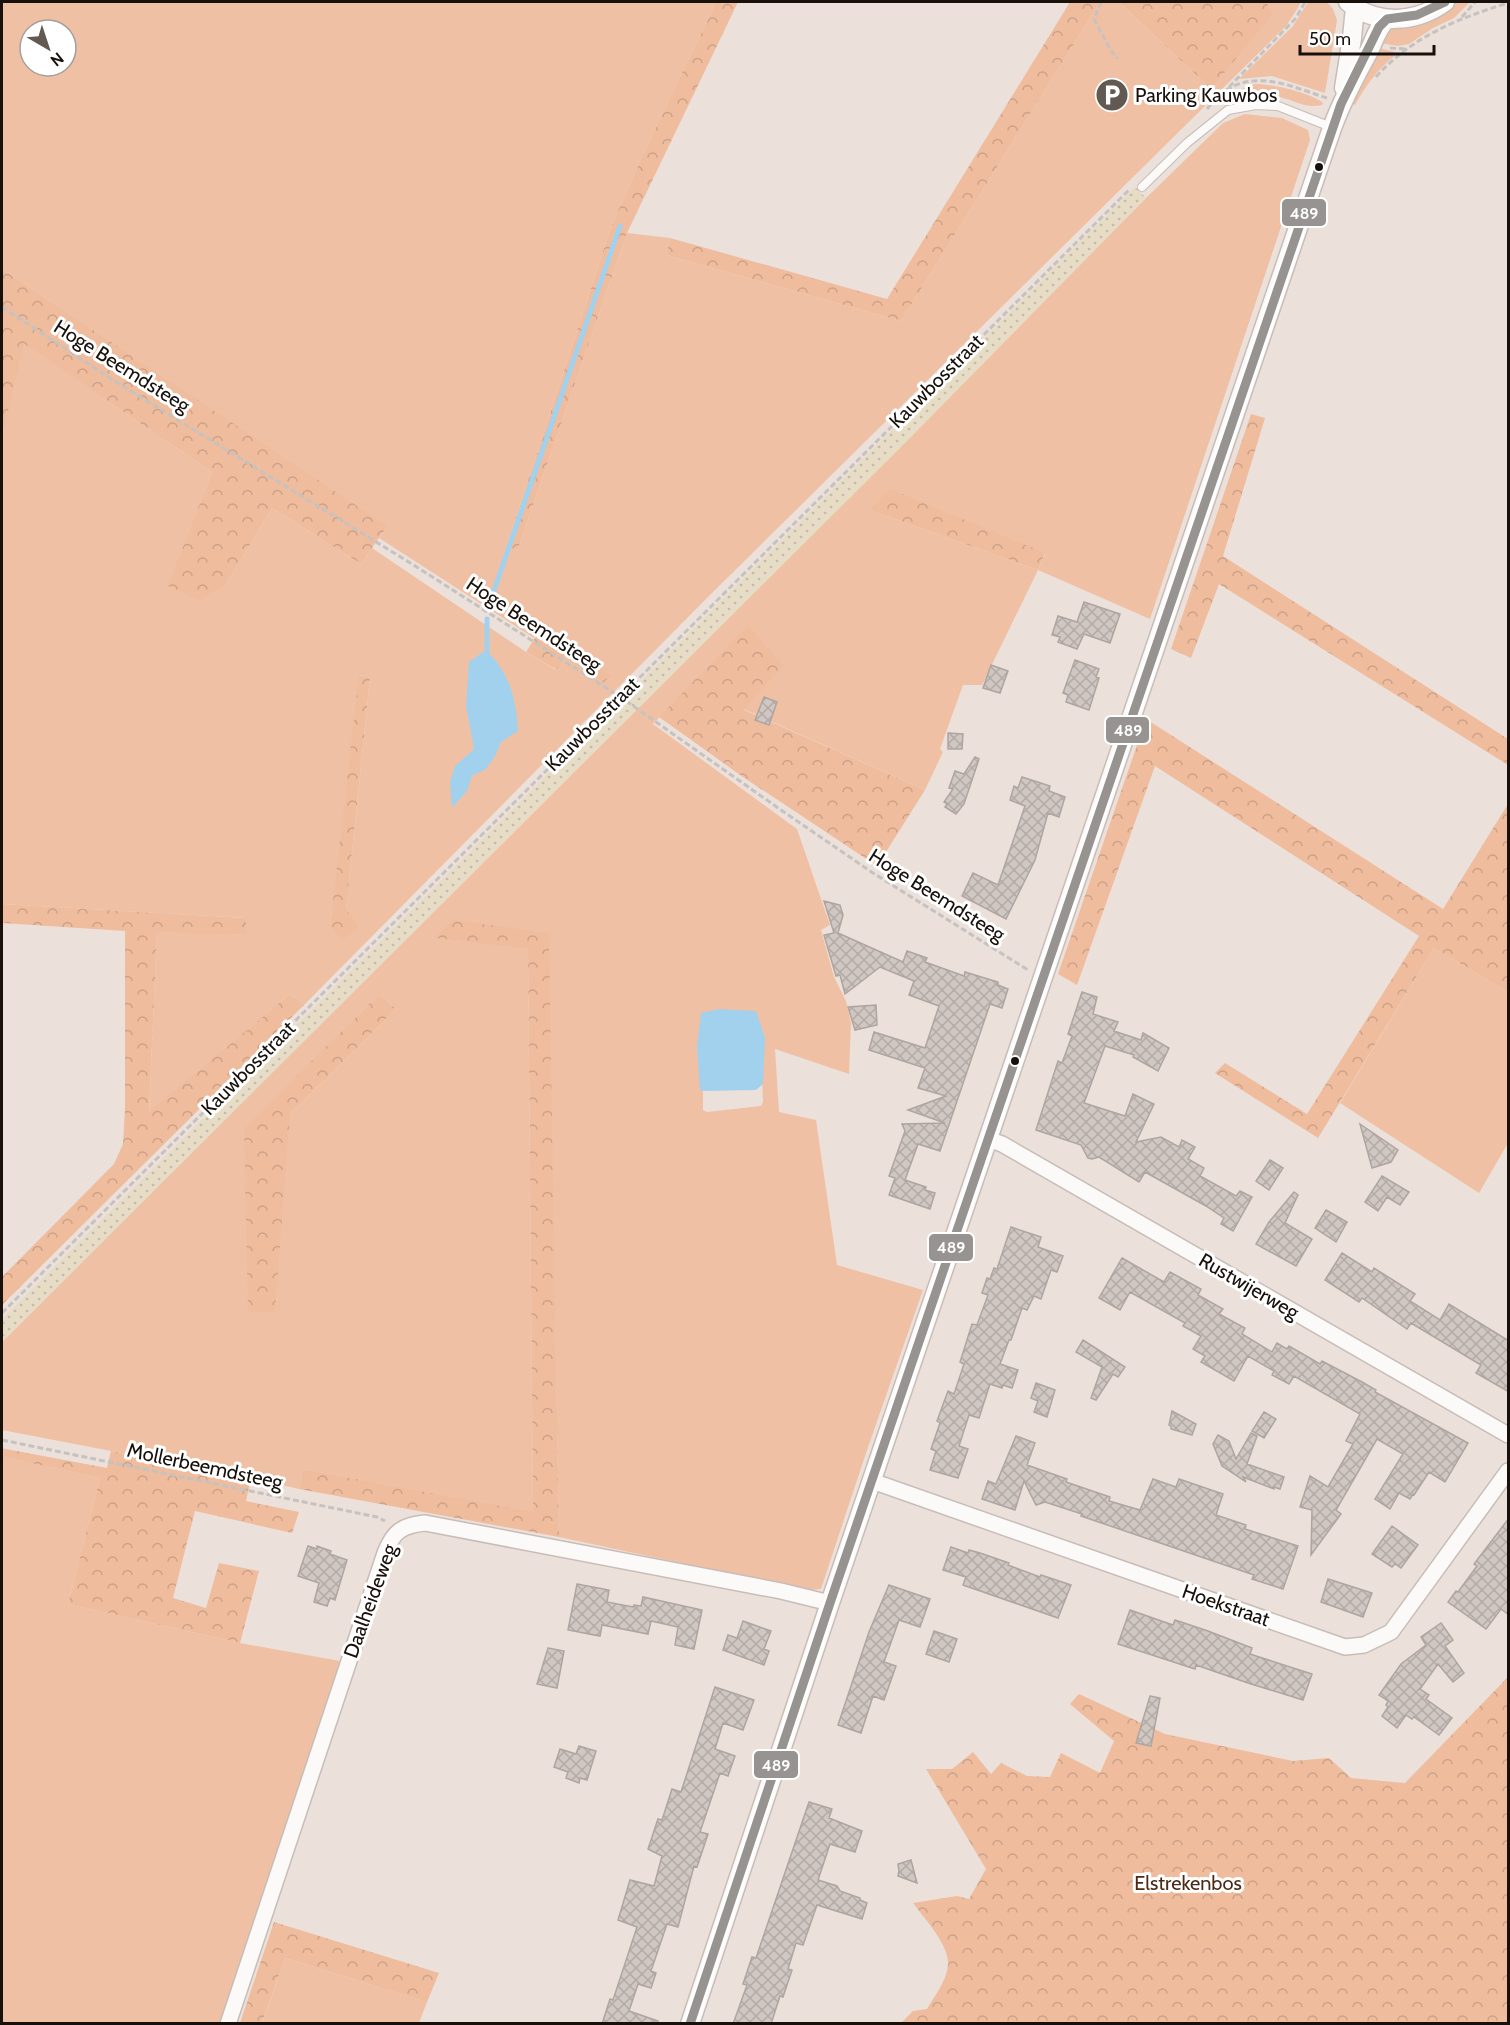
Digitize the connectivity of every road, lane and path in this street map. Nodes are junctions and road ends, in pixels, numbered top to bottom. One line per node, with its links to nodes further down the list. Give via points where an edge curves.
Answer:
1 (1101, 2): 9 (path, via 1094,19)
2 (1305, 2): 11 (path, via 1296,18 1228,89 1260,80 1276,81)
3 (1445, 2): 7 (street, via 1410,18)
4 (1475, 2): 8 (path)
5 (1509, 3): 8 (path)
6 (1351, 4): 7 (street); 11 (street, via 1352,38)
7 (1387, 19): 11 (street, via 1378,27)
8 (1461, 19): 10 (path, via 1406,49)
9 (1118, 59)
10 (1373, 81)
11 (1341, 104): 12 (street)
12 (1332, 128): 14 (lane, via 1278,106 1228,110); 17 (street)
13 (1131, 187): 16 (path, Kauwbosstraat)
14 (1142, 187)
15 (2, 307): 16 (path, Hoge Beemdsteeg)
16 (619, 696): 17 (path, Hoge Beemdsteeg, via 873,873); 19 (path, Kauwbosstraat)
17 (1042, 979): 18 (street)
18 (988, 1139): 20 (street, Rustwijerweg); 23 (street)
19 (2, 1313)
20 (1509, 1435)
21 (2, 1440): 24 (path, Mollerbeemdsteeg, via 377,1516)
22 (1509, 1471): 23 (street, Hoekstraat, via 1391,1632 1364,1645 1345,1647)
23 (872, 1481): 25 (street)
24 (400, 1530): 25 (street, Daalheideweg, via 425,1523); 26 (street, Daalheideweg, via 385,1553)
25 (830, 1603): 27 (street)
26 (228, 2024)
27 (690, 2024)

